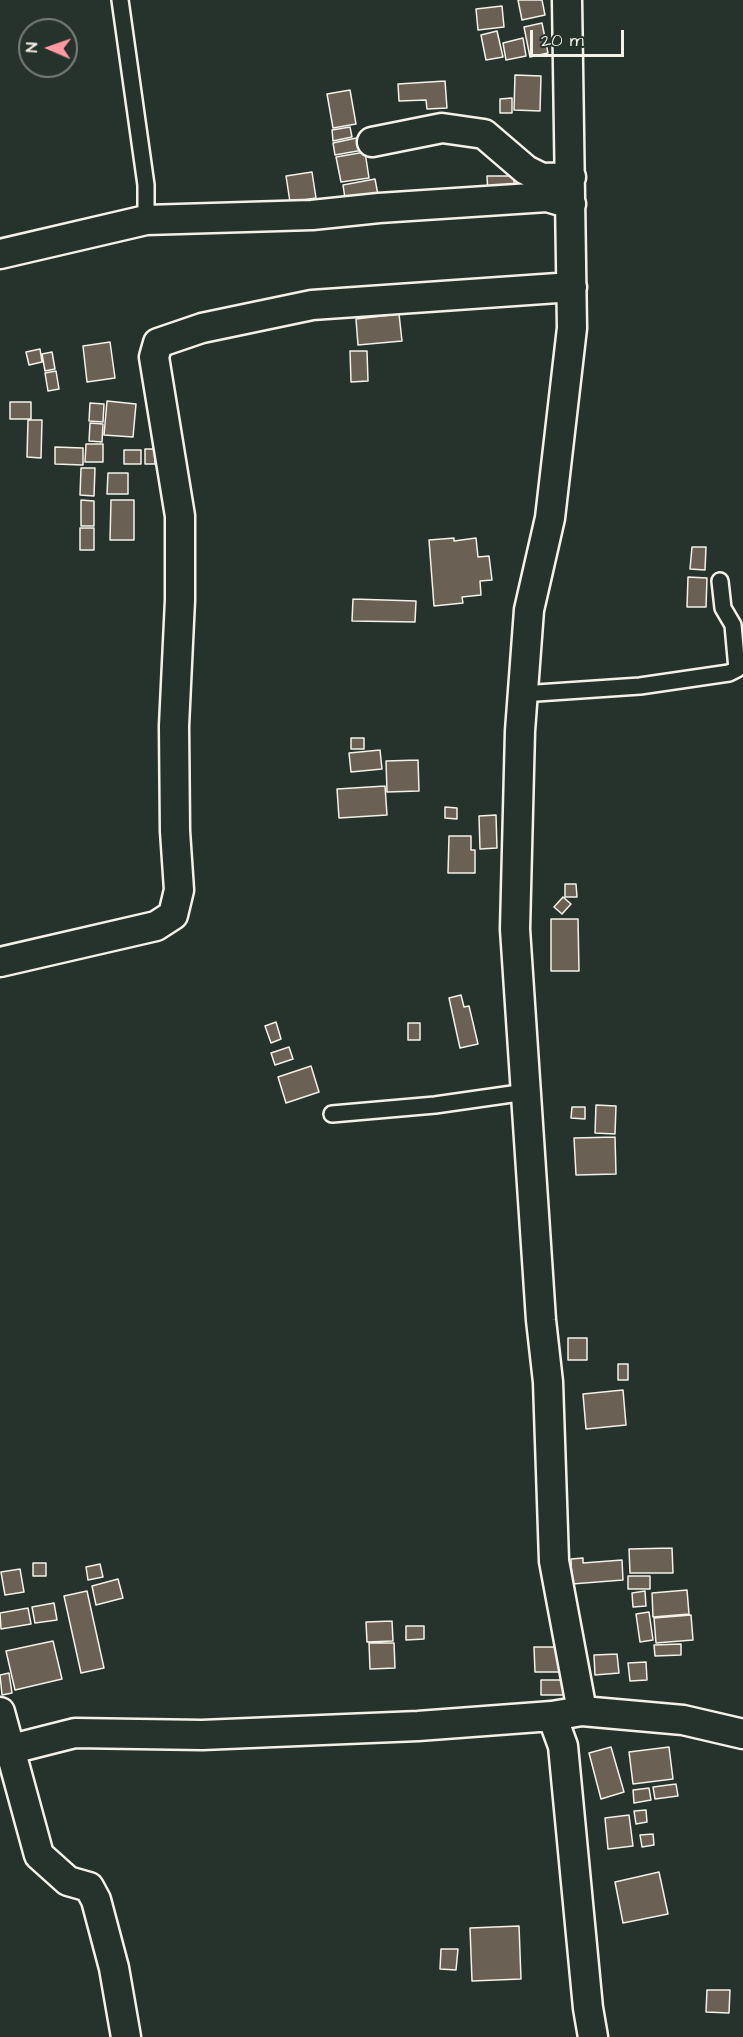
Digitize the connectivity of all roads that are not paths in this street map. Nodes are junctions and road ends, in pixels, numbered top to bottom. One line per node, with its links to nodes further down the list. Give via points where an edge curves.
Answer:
1 (120, 0): 5 (lane, via 146,185)
2 (567, 0): 4 (street)
3 (372, 142): 4 (street, via 442,128 484,134 526,170)
4 (571, 190): 5 (street, via 547,197 312,215); 7 (street)
5 (146, 220): 6 (street)
6 (0, 254)
7 (572, 287): 9 (street, via 572,328 550,518 528,610); 10 (street, via 312,305 202,328 158,343 154,357 180,516 174,726 174,831 179,890 173,915 156,926)
8 (720, 581): 9 (lane, via 723,608 733,625 738,669 640,686)
9 (522, 694): 11 (street, via 515,929)
10 (0, 962)
11 (526, 1092): 12 (lane, via 435,1106); 13 (street, via 548,1382 554,1561)
12 (332, 1114)
13 (582, 1711): 15 (street); 16 (street, via 683,1720)
14 (0, 1712): 17 (street)
15 (552, 1716): 17 (street, via 202,1735 75,1733); 19 (street, via 562,1746)
16 (743, 1734)
17 (6, 1751): 18 (street, via 39,1855 68,1881 89,1887 96,1899 114,1968)
18 (120, 2035)
19 (593, 2037)

